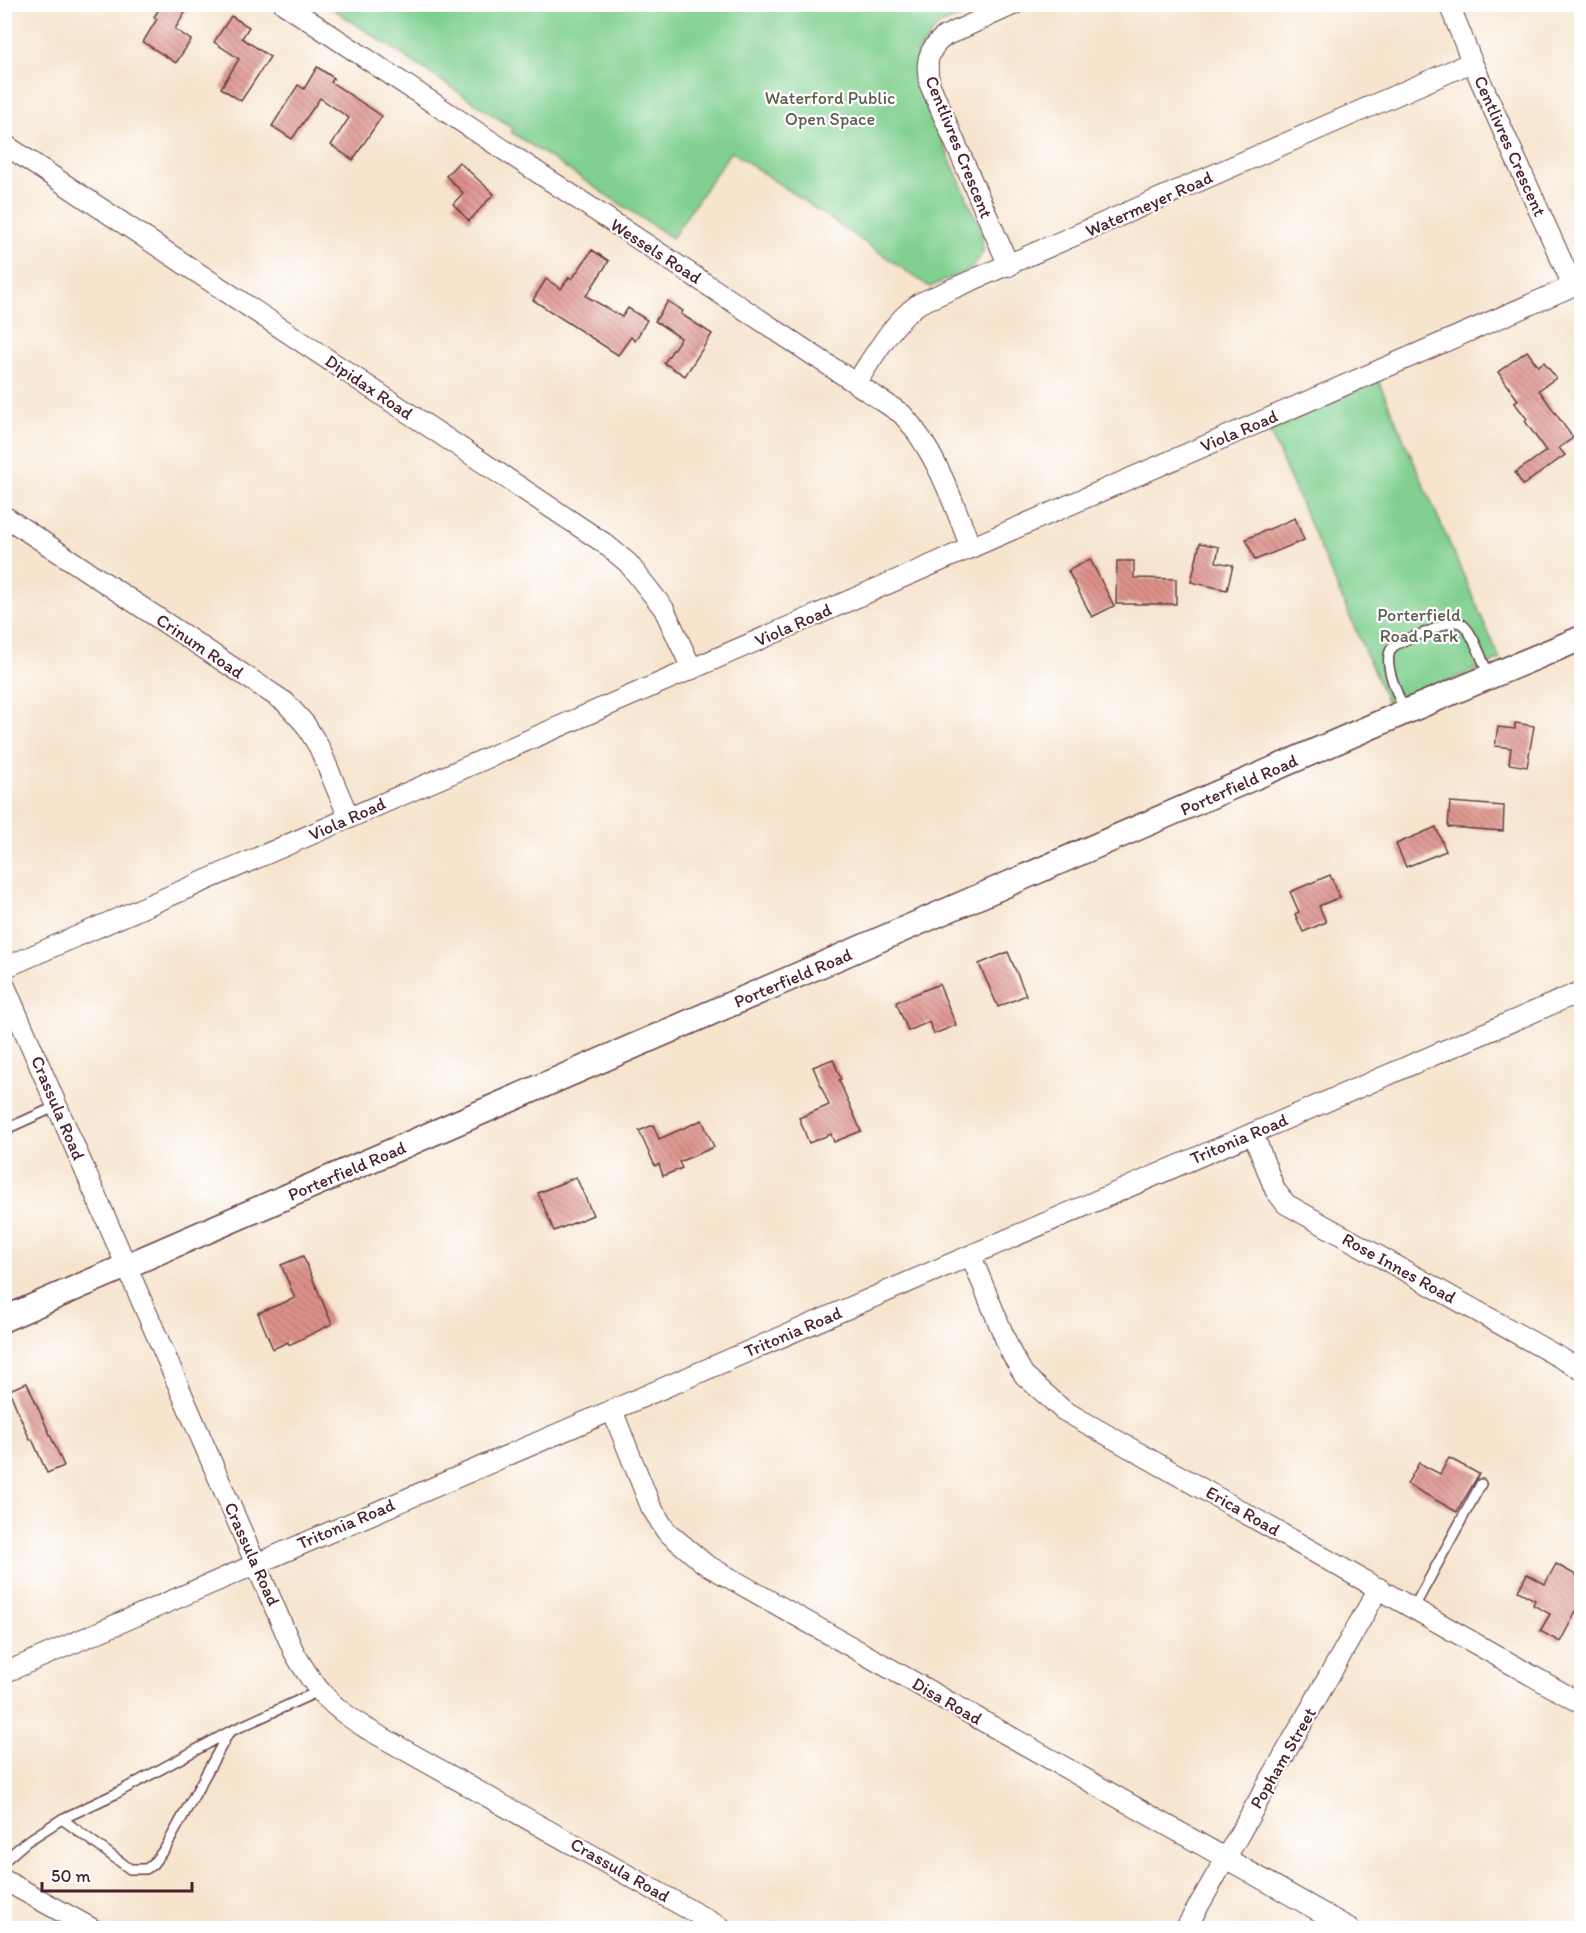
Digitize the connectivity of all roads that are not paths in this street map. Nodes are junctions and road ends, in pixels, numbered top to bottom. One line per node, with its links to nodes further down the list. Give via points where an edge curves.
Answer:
1 (284, 4): 8 (street, Wessels Road)
2 (1015, 4): 6 (street, Centlivres Crescent, via 936,42 926,69)
3 (1449, 4): 4 (street, Centlivres Crescent)
4 (1472, 62): 6 (street, Watermeyer Road); 7 (street, Centlivres Crescent)
5 (4, 144): 12 (street, Dipidax Road, via 604,543 628,563 659,602)
6 (1009, 266): 8 (street, Watermeyer Road, via 911,309)
7 (1577, 284): 10 (street, Viola Road)
8 (856, 383): 10 (street, Wessels Road, via 913,426 926,445)
9 (4, 516): 15 (street, Crinum Road, via 285,702 305,724 318,747)
10 (971, 548): 12 (street, Viola Road)
11 (1581, 638): 13 (street, Porterfield Road)
12 (692, 669): 15 (street, Viola Road)
13 (1489, 676): 14 (street, Porterfield Road); 14 (lane, via 1468,629 1460,623 1451,622 1403,642 1394,646 1389,661)
14 (1405, 712): 23 (street, Porterfield Road)
15 (349, 818): 16 (street, Viola Road)
16 (4, 968)
17 (4, 984): 19 (street, Crassula Road)
18 (1581, 991): 21 (street, Tritonia Road)
19 (57, 1106): 20 (lane); 23 (street, Crassula Road)
20 (4, 1130)
21 (1253, 1133): 22 (street, Tritonia Road); 25 (street, Rose Innes Road, via 1275,1190 1286,1204)
22 (971, 1256): 26 (street, Tritonia Road); 29 (street, Erica Road, via 1011,1353 1024,1375 1050,1399)
23 (126, 1267): 24 (street, Porterfield Road); 28 (street, Crassula Road)
24 (4, 1320)
25 (1581, 1370)
26 (612, 1410): 28 (street, Tritonia Road); 36 (street, Disa Road, via 651,1507 666,1531 705,1564)
27 (1481, 1484): 30 (lane)
28 (256, 1563): 31 (street, Tritonia Road); 32 (street, Crassula Road, via 294,1652)
29 (1379, 1588): 30 (street, Erica Road); 36 (street, Popham Street)
30 (1414, 1607): 33 (street, Erica Road)
31 (4, 1673)
32 (319, 1691): 34 (lane); 40 (street, Crassula Road, via 343,1714 369,1730)
33 (1581, 1704)
34 (229, 1732): 35 (lane); 35 (lane, via 166,1847 146,1869 130,1869)
35 (62, 1819): 37 (lane)
36 (1226, 1859): 41 (street, Popham Street); 42 (street, Disa Road)
37 (4, 1861)
38 (4, 1880): 39 (street)
39 (91, 1929)
40 (722, 1929)
41 (1186, 1929)
42 (1350, 1929)

